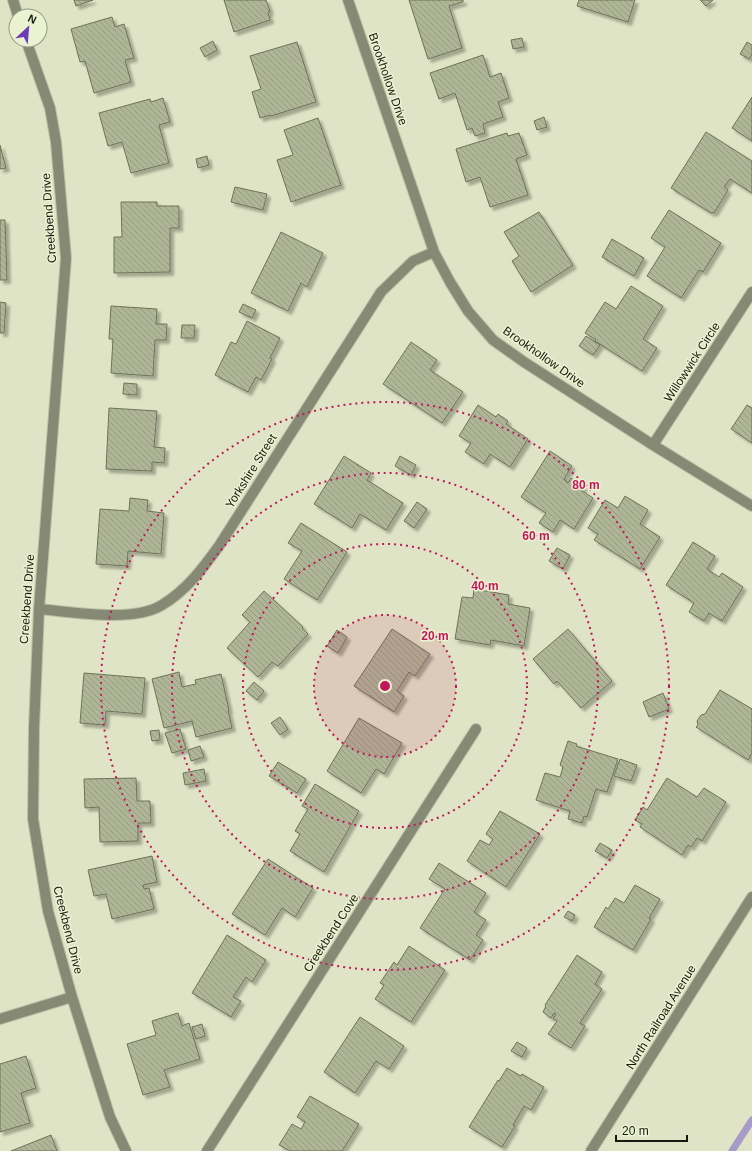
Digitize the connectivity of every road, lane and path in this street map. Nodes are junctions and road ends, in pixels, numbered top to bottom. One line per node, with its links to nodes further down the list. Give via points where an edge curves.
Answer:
1 (348, 0): 3 (street, Brookhollow Drive)
2 (29, 48): 7 (street, Creekbend Drive, via 50,108 56,142 66,258)
3 (434, 252): 5 (street, Brookhollow Drive, via 468,311 494,340); 7 (street, Yorkshire Street, via 413,261 381,292 219,546 197,576 181,591 162,605 142,612 104,615)
4 (752, 292): 5 (street, Willowwick Circle)
5 (653, 446): 6 (street, Brookhollow Drive)
6 (752, 506)
7 (39, 609): 10 (street, Creekbend Drive, via 33,820 48,911)
8 (476, 729): 13 (street, Creekbend Cove)
9 (752, 897): 14 (street, North Railroad Avenue)
10 (72, 997): 11 (street); 12 (street, Creekbend Drive, via 110,1117)
11 (0, 1019)
12 (126, 1151)
13 (207, 1151)
14 (591, 1151)

